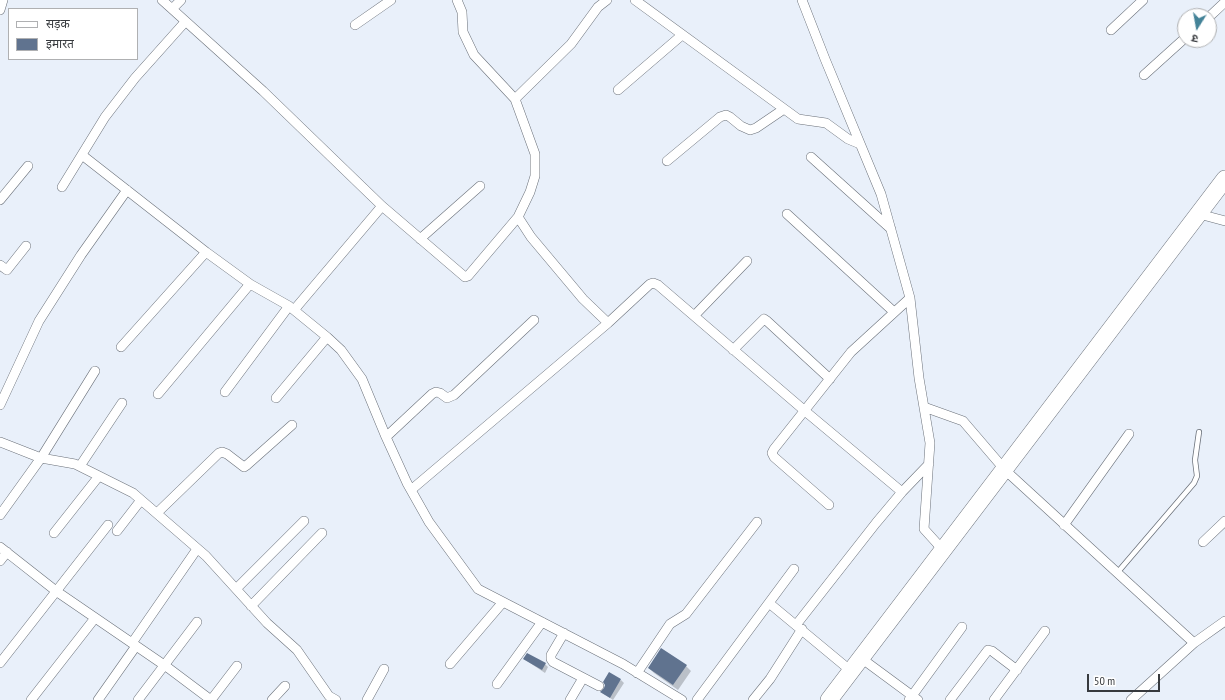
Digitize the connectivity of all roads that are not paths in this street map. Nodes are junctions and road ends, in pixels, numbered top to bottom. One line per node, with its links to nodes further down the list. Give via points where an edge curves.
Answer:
1 (3, 0): 12 (street)
2 (162, 0): 11 (street)
3 (181, 0): 11 (street)
4 (391, 0): 15 (street)
5 (457, 0): 21 (street, via 462,12 463,32 474,56)
6 (607, 0): 21 (street, via 570,44)
7 (635, 0): 17 (street)
8 (802, 0): 23 (street)
9 (1143, 0): 16 (street)
10 (1225, 2): 13 (street)
11 (172, 9): 14 (street)
12 (0, 10)
13 (1217, 10)
14 (185, 22): 24 (street, via 135,78 105,118); 33 (street, via 263,91)
15 (355, 25)
16 (1111, 30)
17 (682, 35): 20 (street); 22 (street)
18 (1177, 45): 19 (street)
19 (1144, 75)
20 (618, 90)
21 (515, 99): 36 (street, via 535,154 535,176)
22 (784, 109): 23 (street, via 798,119 826,123 848,139); 26 (street, via 750,130 726,115 720,117)
23 (860, 144): 38 (street, via 881,194)
24 (82, 155): 29 (street); 31 (street)
25 (811, 157): 38 (street)
26 (667, 161)
27 (28, 166): 32 (street)
28 (1225, 179): 35 (highway)
29 (62, 186)
30 (480, 186): 39 (street)
31 (127, 190): 41 (street); 60 (street, via 39,321)
32 (0, 200)
33 (382, 206): 39 (street); 46 (street)
34 (787, 214): 47 (street)
35 (1199, 214): 37 (street); 71 (highway)
36 (518, 216): 39 (street, via 465,277); 50 (street, via 532,237 579,293)
37 (1225, 221)
38 (891, 229): 45 (street)
39 (420, 239)
40 (26, 246): 43 (street, via 7,270)
41 (206, 252): 44 (street); 52 (street)
42 (747, 260): 48 (street)
43 (0, 265)
44 (250, 284): 46 (street); 57 (street)
45 (910, 298): 47 (street); 61 (street)
46 (292, 308): 51 (street); 56 (street)
47 (894, 312): 55 (street, via 851,352)
48 (694, 316): 50 (street, via 654,283); 53 (street)
49 (534, 320): 66 (street, via 454,395 447,398 440,393 432,394)
50 (608, 323): 73 (street)
51 (327, 337): 58 (street); 66 (street, via 342,350 360,375)
52 (121, 347)
53 (733, 350): 55 (street, via 764,320); 62 (street)
54 (95, 371): 68 (street)
55 (830, 379): 62 (street)
56 (225, 392)
57 (158, 394)
58 (276, 398)
59 (122, 403): 70 (street)
60 (0, 405)
61 (924, 407): 69 (street, via 930,443); 71 (street, via 963,421)
62 (805, 411): 74 (street); 76 (street, via 772,453)
63 (292, 426): 77 (street, via 247,466 244,467 227,454 219,453)
64 (1199, 432): 93 (lane, via 1195,460 1197,476 1194,483)
65 (1129, 434): 82 (street)
66 (386, 437): 73 (street)
67 (0, 442): 68 (street)
68 (41, 458): 70 (street); 78 (street)
69 (929, 464): 74 (street); 90 (street, via 924,529)
70 (80, 466): 72 (street)
71 (1004, 470): 82 (street); 90 (highway)
72 (99, 476): 75 (street, via 133,493); 85 (street)
73 (411, 490): 96 (street, via 429,522 473,583 478,589)
74 (902, 492): 103 (street)
75 (141, 500): 77 (street); 84 (street)
76 (829, 505)
77 (157, 514): 88 (street)
78 (0, 515)
79 (304, 521): 94 (street)
80 (1225, 521): 87 (street)
81 (757, 522): 116 (street, via 686,614 670,624)
82 (1064, 524): 93 (street)
83 (108, 525): 95 (street)
84 (116, 531)
85 (54, 533)
86 (322, 534): 98 (street)
87 (1203, 542)
88 (197, 549): 94 (street); 108 (street)
89 (3, 550): 91 (street); 95 (street)
90 (943, 550): 111 (highway)
91 (0, 562)
92 (794, 569): 97 (street)
93 (1117, 573): 107 (street)
94 (236, 588): 98 (street)
95 (56, 591): 99 (street); 109 (street)
96 (503, 602): 102 (street); 110 (street)
97 (769, 603): 103 (street); 131 (street)
98 (251, 606): 127 (street, via 297,650 329,696)
99 (95, 618): 108 (street); 122 (street)
100 (1225, 621): 107 (street)
101 (197, 622): 112 (street)
102 (542, 622): 106 (street); 118 (street)
103 (799, 627): 111 (street); 132 (street, via 770,680)
104 (962, 627): 121 (street)
105 (1045, 631): 115 (street)
106 (564, 633): 116 (street); 117 (street, via 551,659)
107 (1194, 643): 136 (street)
108 (134, 645): 112 (street); 123 (street)
109 (0, 663)
110 (450, 664)
111 (856, 664): 121 (street); 133 (highway)
112 (164, 666): 124 (street); 125 (street)
113 (238, 666): 125 (street)
114 (384, 669): 128 (street)
115 (1017, 670): 134 (street, via 988,650); 135 (street)
116 (637, 673): 130 (street)
117 (583, 678): 120 (street); 129 (street)
118 (497, 684)
119 (285, 686): 126 (street)
120 (599, 686)
121 (913, 699)
122 (31, 700)
123 (98, 700)
124 (138, 700)
125 (211, 700)
126 (272, 700)
127 (336, 700)
128 (367, 700)
129 (570, 700)
130 (682, 700)
131 (697, 700)
132 (753, 700)
133 (829, 700)
134 (950, 700)
135 (994, 700)
136 (1131, 700)

